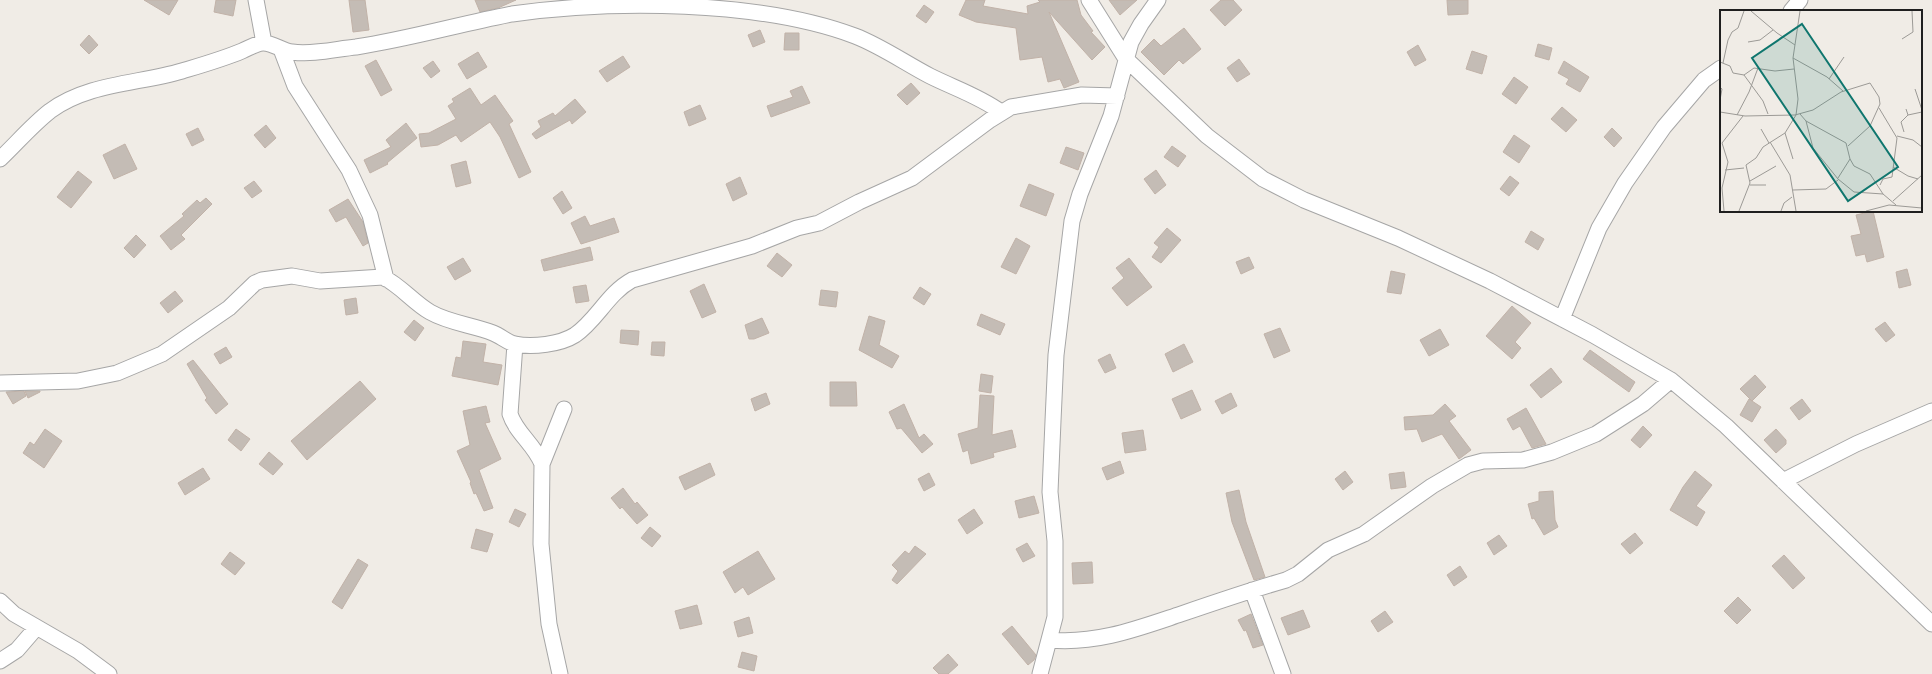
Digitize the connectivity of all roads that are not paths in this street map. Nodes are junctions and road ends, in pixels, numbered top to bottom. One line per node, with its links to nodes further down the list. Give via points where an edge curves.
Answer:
1 (256, 0): 6 (street)
2 (1089, 0): 8 (street)
3 (1158, 0): 8 (street, via 1131,42)
4 (1800, 0): 5 (street)
5 (1792, 10)
6 (264, 43): 7 (street); 12 (street, via 179,72 113,85 80,96 51,111)
7 (282, 50): 11 (street, via 308,53 370,44 512,14 548,9 662,3 717,7 801,20 857,37); 13 (street, via 294,86 349,170 370,215)
8 (1126, 59): 10 (street); 14 (street, via 1207,136 1263,179 1304,200 1398,238 1490,281)
9 (1720, 69): 14 (street, via 1704,80 1664,127 1625,183 1599,228)
10 (1117, 96): 11 (street, via 1082,95 1022,104); 26 (street, via 1080,194 1067,249 1055,376 1050,492 1056,598)
11 (1002, 112): 15 (street, via 912,178 898,185 819,222 745,248 632,280 621,286 576,334 564,341 549,344)
12 (0, 159)
13 (386, 279): 15 (street, via 429,311 445,319 494,333); 17 (street, via 372,276 320,281 292,276 262,280 255,283 229,308 162,354 117,373 78,381)
14 (1562, 319): 16 (street)
15 (515, 344): 20 (street, via 510,414 512,421 538,453)
16 (1671, 380): 21 (street, via 1726,426); 22 (street, via 1643,404 1596,434 1552,452 1523,460 1483,461 1468,465 1432,486 1364,534 1328,550 1298,574)
17 (0, 383)
18 (564, 409): 20 (street)
19 (1932, 411): 21 (street, via 1856,444)
20 (542, 464): 29 (street, via 540,544 549,624)
21 (1783, 481): 24 (street)
22 (1252, 590): 26 (street, via 1142,627 1107,636 1086,641); 31 (street)
23 (0, 601): 25 (street)
24 (1932, 624)
25 (36, 628): 27 (street, via 17,650); 28 (street, via 78,651)
26 (1050, 640): 30 (street)
27 (0, 661)
28 (109, 674)
29 (560, 674)
30 (1040, 674)
31 (1283, 674)

